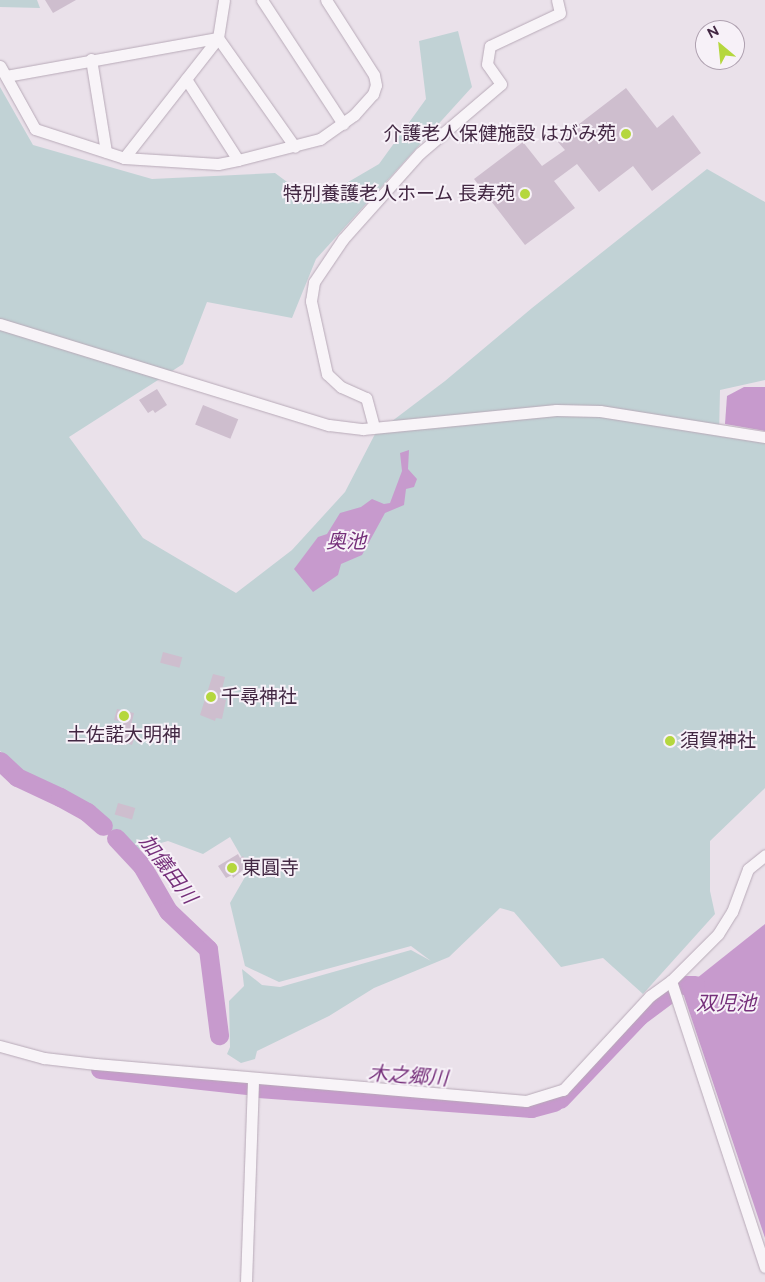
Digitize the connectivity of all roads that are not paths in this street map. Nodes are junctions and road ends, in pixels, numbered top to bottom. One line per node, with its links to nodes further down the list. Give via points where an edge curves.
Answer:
1 (224, 0): 5 (street)
2 (262, 0): 9 (street)
3 (326, 0): 9 (street, via 374,75 376,85 354,116)
4 (557, 0): 15 (street, via 560,13 490,46 487,64 502,84 420,153 343,239 314,282 311,301 326,374 341,387 366,398)
5 (218, 38): 6 (street); 8 (street); 10 (street)
6 (92, 60): 7 (street); 11 (street)
7 (3, 71): 11 (street, via 35,129)
8 (186, 79): 12 (street); 13 (street)
9 (343, 124): 10 (street, via 320,139)
10 (295, 147): 13 (street)
11 (106, 152): 12 (street)
12 (124, 158): 13 (street, via 218,164)
13 (238, 160)
14 (0, 324): 15 (street, via 302,419 329,425)
15 (374, 428): 16 (street, via 556,410 600,411)
16 (765, 437)
17 (765, 855): 18 (street, via 748,869 732,912 718,934)
18 (671, 981): 20 (street, via 650,996 562,1090 526,1101); 21 (street)
19 (0, 1046): 20 (street, via 44,1058)
20 (253, 1078): 22 (street)
21 (765, 1267)
22 (246, 1282)

